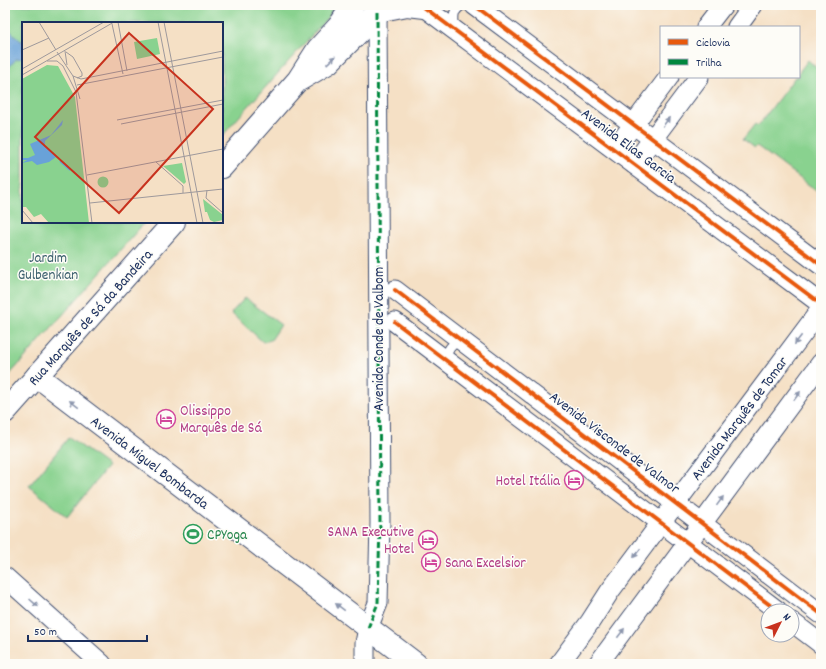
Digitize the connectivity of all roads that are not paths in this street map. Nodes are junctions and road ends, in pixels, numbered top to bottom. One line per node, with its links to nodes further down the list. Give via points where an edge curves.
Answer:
1 (353, 5): 13 (main road, via 339,26 318,49)
2 (463, 5): 10 (lane, via 455,12 453,19)
3 (474, 5): 14 (street, Avenida Elias Garcia)
4 (723, 5): 8 (street)
5 (753, 5): 9 (street)
6 (423, 6): 7 (main road); 10 (street, Avenida Elias Garcia)
7 (378, 8): 13 (main road, one-way to 7, via 328,63 359,32); 37 (street, Avenida Conde de Valbom, via 380,522 378,603)
8 (707, 26)
9 (738, 26)
10 (456, 30): 16 (street, Avenida Elias Garcia)
11 (668, 78): 14 (street)
12 (698, 78): 15 (street, one-way to 12)
13 (298, 80): 18 (main road)
14 (634, 124): 15 (street, Avenida Elias Garcia); 16 (street)
15 (653, 139): 17 (street); 20 (street, Avenida Elias Garcia)
16 (615, 149): 17 (street, Avenida Elias Garcia)
17 (634, 164): 22 (street, Avenida Elias Garcia)
18 (223, 166)
19 (173, 223): 28 (main road, Rua Marquês de Sá da Bandeira)
20 (821, 265)
21 (395, 290): 25 (street, Avenida Visconde de Valmor)
22 (821, 304)
23 (821, 309): 30 (street, Avenida Marquês de Tomar, one-way to 30)
24 (395, 322): 26 (street)
25 (462, 341): 26 (lane, via 449,348); 30 (street, Avenida Visconde de Valmor)
26 (448, 362): 31 (street)
27 (821, 363): 32 (street, one-way to 27)
28 (37, 376): 29 (main road, Rua Marquês de Sá da Bandeira); 37 (main road, Avenida Miguel Bombarda, one-way to 28)
29 (5, 412)
30 (676, 503): 31 (street, Avenida Marquês de Tomar); 32 (street, Avenida Visconde de Valmor)
31 (661, 522): 33 (street); 43 (street, Avenida Marquês de Tomar, one-way to 43)
32 (703, 524): 33 (street); 36 (street, Avenida Visconde de Valmor)
33 (689, 543): 35 (street); 44 (street, one-way to 33)
34 (5, 577): 40 (street, one-way to 40)
35 (768, 603)
36 (821, 614)
37 (368, 628): 41 (street, Avenida Conde de Valbom); 42 (main road, Avenida Miguel Bombarda)
38 (800, 628): 39 (street)
39 (821, 644)
40 (102, 664)
41 (365, 664)
42 (416, 664)
43 (559, 664)
44 (598, 664)

